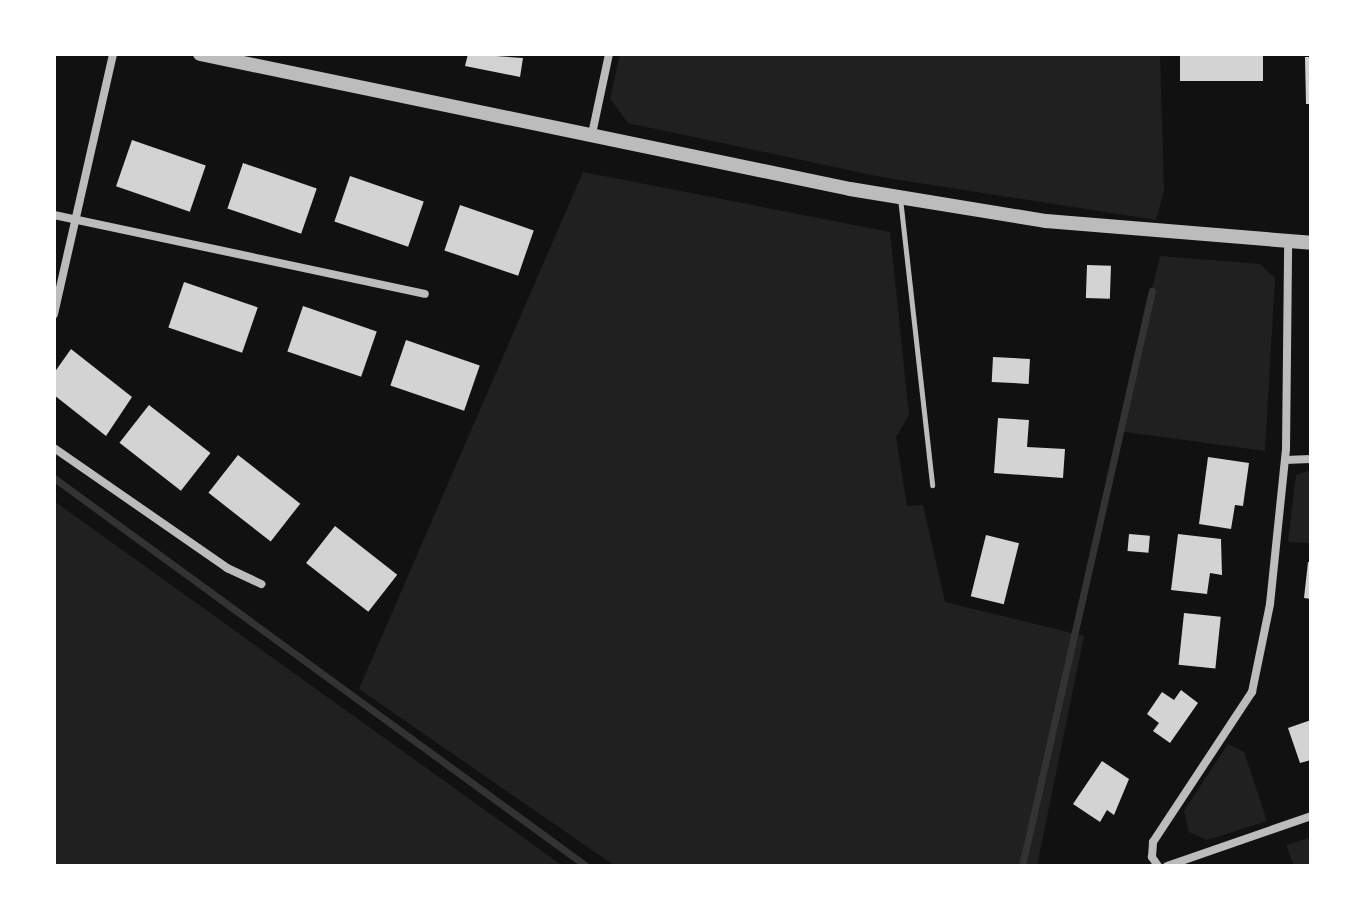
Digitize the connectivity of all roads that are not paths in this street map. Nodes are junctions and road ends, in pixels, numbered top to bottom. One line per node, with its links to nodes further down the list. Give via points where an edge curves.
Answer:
1 (113, 54): 7 (street)
2 (200, 54): 4 (street)
3 (609, 54): 4 (street)
4 (592, 134): 5 (street)
5 (900, 197): 9 (street, via 1046,221); 15 (lane)
6 (54, 215): 7 (street)
7 (78, 220): 10 (street); 11 (street)
8 (1311, 243): 9 (street)
9 (1288, 244): 14 (street)
10 (425, 294)
11 (54, 314)
12 (54, 448): 16 (street, via 227,568)
13 (1311, 459): 14 (street)
14 (1285, 460): 18 (street, via 1270,604 1252,692 1153,842 1152,857)
15 (932, 485)
16 (262, 584)
17 (1311, 816): 19 (street)
18 (1158, 866)
19 (1167, 866)

